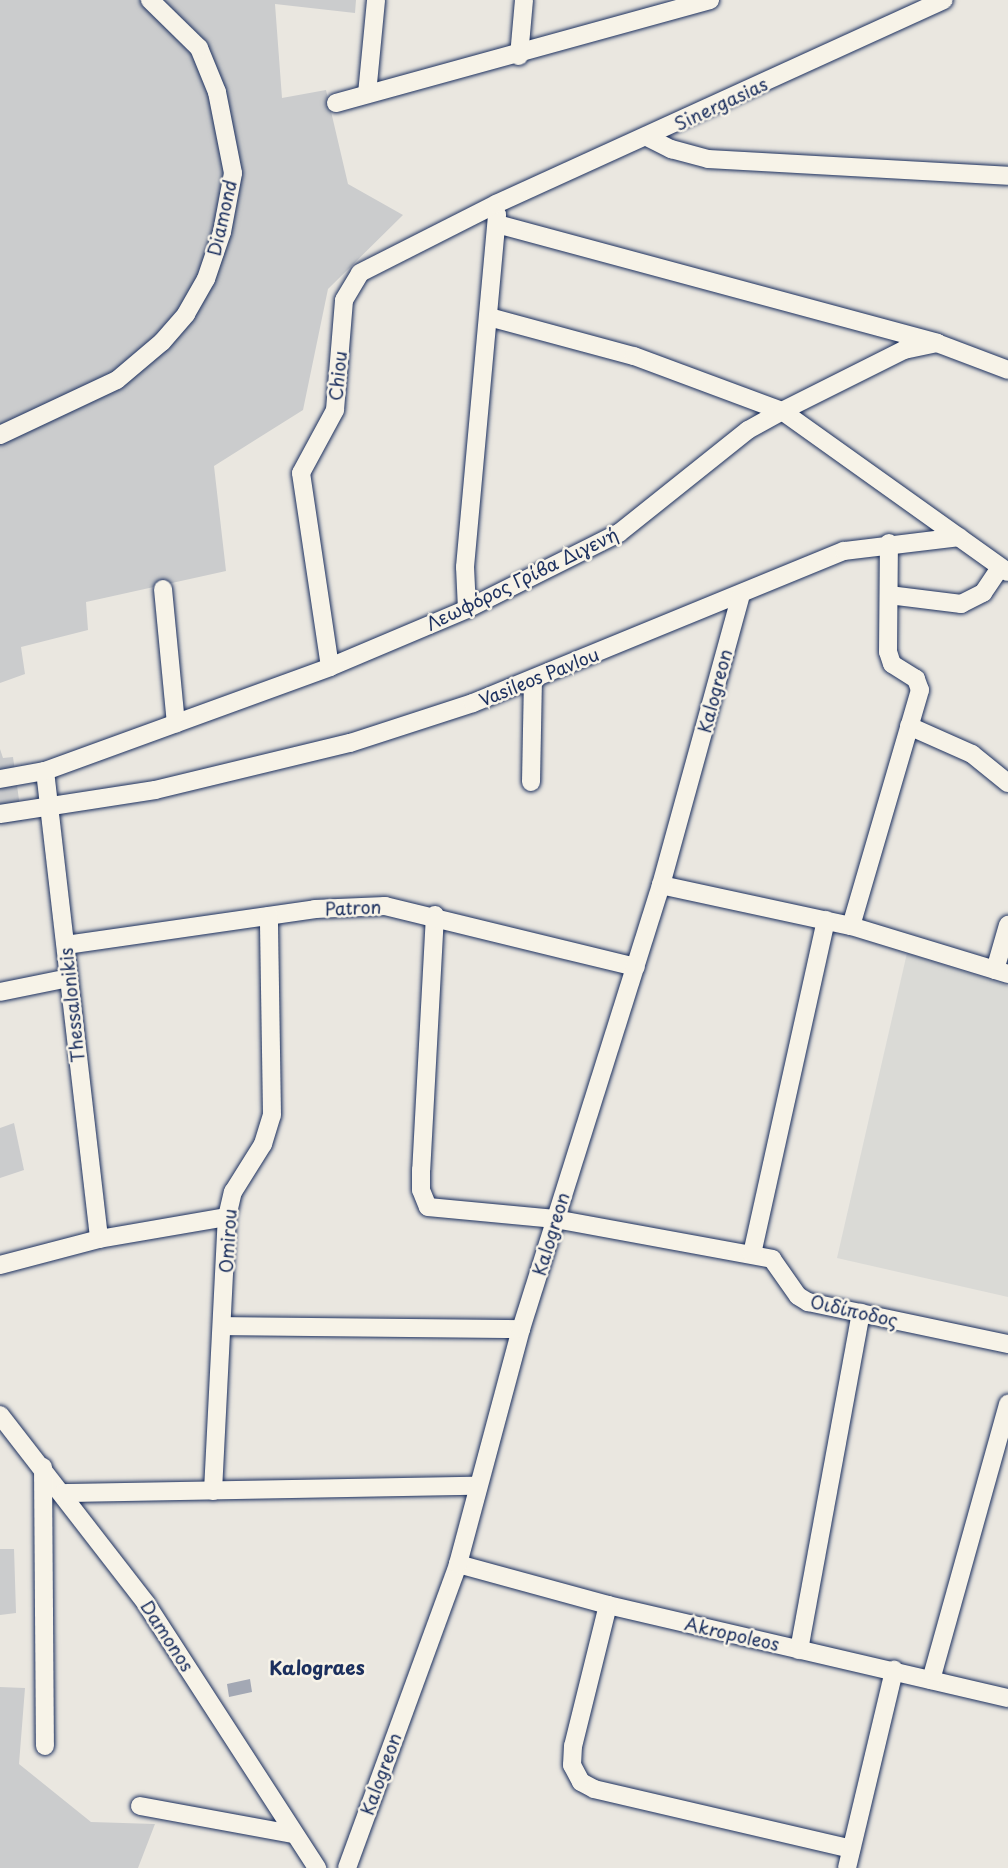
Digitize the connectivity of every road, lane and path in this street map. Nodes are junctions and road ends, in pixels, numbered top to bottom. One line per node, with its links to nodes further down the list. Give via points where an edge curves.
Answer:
1 (150, 0): 17 (street, Diamond, via 199,48 217,92 233,173 222,232 206,279 186,314 162,342 117,380)
2 (376, 0): 7 (street)
3 (524, 0): 6 (street)
4 (710, 0): 6 (street)
5 (944, 0): 9 (street, Sinergasias)
6 (519, 56): 7 (street)
7 (367, 94): 8 (street)
8 (336, 103)
9 (649, 138): 10 (street, via 708,159); 11 (street, Sinergasias)
10 (1008, 176)
11 (496, 204): 12 (street); 25 (street, Chiou, via 373,265 360,273 346,292 338,398 301,473)
12 (497, 224): 13 (street); 14 (street)
13 (489, 317): 16 (street, via 634,356); 24 (street, via 465,567)
14 (937, 344): 15 (street); 16 (street, Λεωφόρος Γρίβα Διγενή, via 904,350)
15 (1008, 370)
16 (782, 411): 18 (street); 24 (street, Λεωφόρος Γρίβα Διγενή, via 748,430 619,533)
17 (0, 435)
18 (959, 537): 19 (street, Vasileos Pavlou); 20 (street)
19 (889, 543): 22 (street, Vasileos Pavlou, via 844,551); 23 (street)
20 (1004, 570): 23 (street, via 983,593 961,604)
21 (163, 589): 27 (street)
22 (741, 595): 26 (street, Vasileos Pavlou); 35 (street, Kalogreon)
23 (889, 595): 28 (street, via 892,664 919,684)
24 (467, 609): 25 (street, Λεωφόρος Γρίβα Διγενή)
25 (330, 667): 27 (street, Λεωφόρος Γρίβα Διγενή)
26 (533, 680): 31 (street); 33 (street, Vasileos Pavlou, via 349,743 155,790)
27 (176, 723): 29 (street, Λεωφόρος Γρίβα Διγενή)
28 (909, 726): 32 (street, via 972,754); 40 (street)
29 (45, 771): 30 (street, Λεωφόρος Γρίβα Διγενή); 33 (street, Thessalonikis)
30 (0, 779)
31 (531, 782)
32 (1008, 783)
33 (51, 807): 34 (street, Vasileos Pavlou); 41 (street, Thessalonikis)
34 (0, 814)
35 (662, 885): 38 (street); 42 (street, Kalogreon)
36 (435, 915): 37 (street, Patron, via 367,905); 42 (street, Patron); 47 (street, Οιδίποδος, via 421,1170 424,1199 436,1210)
37 (269, 916): 41 (street, Patron); 46 (street, Omirou, via 272,1115 262,1143 233,1192)
38 (826, 920): 40 (street); 49 (street)
39 (1008, 925): 43 (street)
40 (850, 926): 43 (street)
41 (66, 945): 44 (street, Thessalonikis)
42 (636, 967): 47 (street, Kalogreon)
43 (1001, 972)
44 (69, 978): 45 (street); 48 (street, Thessalonikis)
45 (0, 992)
46 (227, 1217): 48 (street); 52 (street, Omirou)
47 (555, 1219): 49 (street, Οιδίποδος); 53 (street, Kalogreon)
48 (99, 1239): 50 (street)
49 (752, 1254): 51 (street, Οιδίποδος, via 780,1265 798,1296)
50 (0, 1265)
51 (862, 1313): 54 (street, Οιδίποδος); 63 (street)
52 (223, 1326): 53 (street); 59 (street, Omirou)
53 (521, 1329): 58 (street, Kalogreon)
54 (1008, 1345)
55 (1008, 1404): 65 (street)
56 (0, 1415): 57 (street, Damonos)
57 (43, 1468): 60 (street, Damonos); 67 (street)
58 (478, 1486): 59 (street); 61 (street, Kalogreon)
59 (213, 1491): 60 (street)
60 (64, 1493): 69 (street, Damonos, via 145,1602)
61 (458, 1564): 62 (street, Akropoleos); 72 (street, Kalogreon)
62 (608, 1605): 63 (street, Akropoleos); 70 (street, via 573,1746 572,1765 581,1782 594,1789)
63 (799, 1650): 64 (street, Akropoleos)
64 (894, 1670): 65 (street, Akropoleos); 70 (street)
65 (931, 1681): 66 (street, Akropoleos)
66 (1008, 1698)
67 (45, 1746)
68 (140, 1806): 69 (street)
69 (292, 1833): 71 (street, Damonos)
70 (851, 1849): 73 (street)
71 (317, 1868)
72 (347, 1868)
73 (847, 1868)

